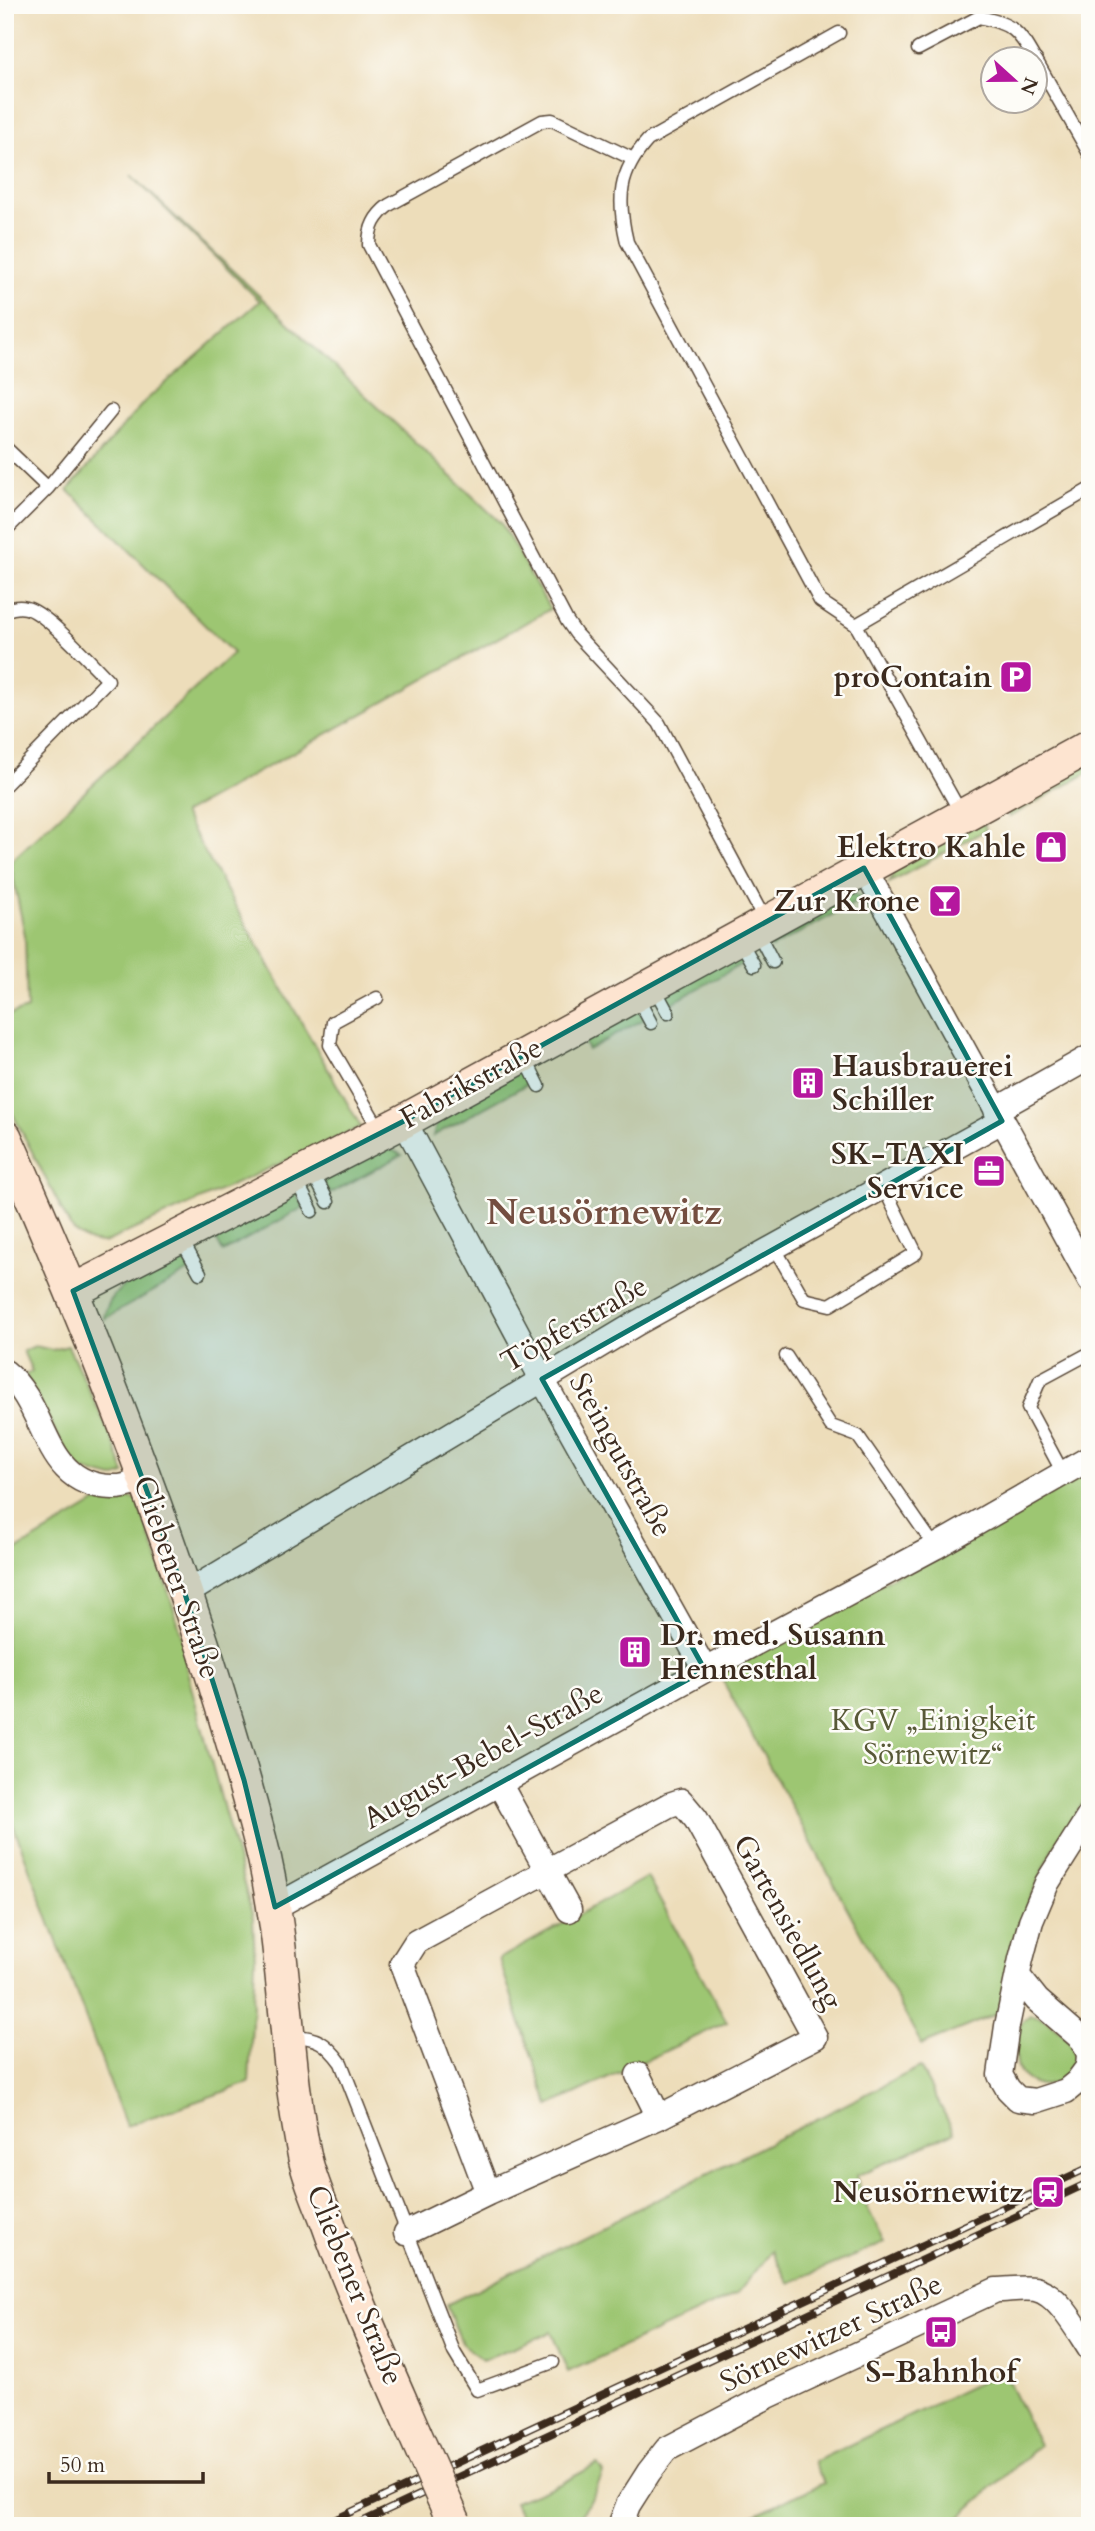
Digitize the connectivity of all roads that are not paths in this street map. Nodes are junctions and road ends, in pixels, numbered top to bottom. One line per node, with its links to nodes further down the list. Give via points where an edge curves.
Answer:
1 (839, 33): 6 (lane, via 648,140)
2 (1026, 46): 3 (lane, via 1015,28 979,17)
3 (918, 49)
4 (1050, 86): 5 (lane)
5 (1090, 155)
6 (631, 158): 13 (lane, via 622,187 626,242 820,601); 18 (lane, via 552,120 542,121 389,205 369,229 369,245 567,621 659,723)
7 (111, 411): 9 (lane)
8 (5, 447): 9 (lane)
9 (48, 488): 11 (lane)
10 (1090, 489): 13 (lane)
11 (5, 531)
12 (5, 611): 15 (lane, via 28,608 44,618 108,680)
13 (856, 625): 16 (lane)
14 (1090, 746): 16 (street, Fabrikstraße)
15 (5, 785)
16 (962, 815): 17 (street, Fabrikstraße)
17 (864, 868): 18 (street, Fabrikstraße); 27 (street)
18 (753, 938): 19 (lane); 20 (street, Fabrikstraße)
19 (773, 962)
20 (644, 988): 22 (lane); 23 (lane); 24 (street, Fabrikstraße)
21 (377, 998): 28 (lane, via 333,1022 330,1045)
22 (668, 1013)
23 (651, 1023)
24 (523, 1055): 26 (lane); 28 (street, Fabrikstraße)
25 (1090, 1057): 27 (street, Töpferstraße)
26 (539, 1086)
27 (999, 1116): 31 (street, Töpferstraße); 37 (street)
28 (393, 1126): 30 (street, Fabrikstraße); 42 (street, Steingutstraße)
29 (5, 1137): 38 (street, Cliebener Straße)
30 (303, 1174): 32 (lane); 33 (lane); 34 (street, Fabrikstraße)
31 (883, 1186): 35 (street, Töpferstraße); 35 (lane, via 916,1253 830,1305 804,1298)
32 (328, 1202)
33 (312, 1211)
34 (180, 1237): 36 (lane); 38 (street, Fabrikstraße)
35 (774, 1247): 42 (street, Töpferstraße)
36 (200, 1273)
37 (1090, 1280)
38 (73, 1291): 45 (street, Cliebener Straße)
39 (1090, 1353): 44 (lane, via 1040,1380 1028,1408)
40 (786, 1356): 46 (lane, via 831,1426 858,1436)
41 (5, 1372): 45 (street, via 29,1402 69,1475 115,1488)
42 (542, 1379): 47 (street, Töpferstraße); 48 (street, Steingutstraße)
43 (1090, 1458): 44 (street, August-Bebel-Straße)
44 (1063, 1473): 46 (street, August-Bebel-Straße)
45 (144, 1480): 47 (street, Cliebener Straße)
46 (935, 1547): 48 (street, August-Bebel-Straße)
47 (185, 1594): 52 (street, Cliebener Straße, via 244,1780)
48 (705, 1670): 49 (street, August-Bebel-Straße)
49 (499, 1783): 51 (street); 52 (street, August-Bebel-Straße)
50 (1090, 1815): 54 (street, via 1047,1883 1031,1921)
51 (548, 1870): 53 (street); 57 (street, Gartensiedlung, via 681,1801 696,1819 815,2037); 58 (street, Gartensiedlung, via 416,1942 401,1964)
52 (275, 1907): 55 (street, Cliebener Straße)
53 (569, 1910)
54 (1018, 1976): 54 (street, via 1000,2075 1018,2099 1035,2101 1066,2091 1077,2082 1088,2067 1090,2054 1083,2040 1037,2000)
55 (287, 2035): 59 (lane, via 313,2038 329,2046 341,2063); 62 (street, Cliebener Straße, bridge, via 306,2162 340,2258)
56 (638, 2076): 57 (street)
57 (659, 2118): 58 (street, Gartensiedlung)
58 (488, 2193): 59 (street, Gartensiedlung)
59 (406, 2233): 61 (lane, via 454,2352 477,2390)
60 (1090, 2349): 63 (street, Sörnewitzer Straße, via 1063,2308 1037,2289 996,2290 768,2396 667,2449 628,2505)
61 (553, 2362)
62 (455, 2524)
63 (620, 2526)

